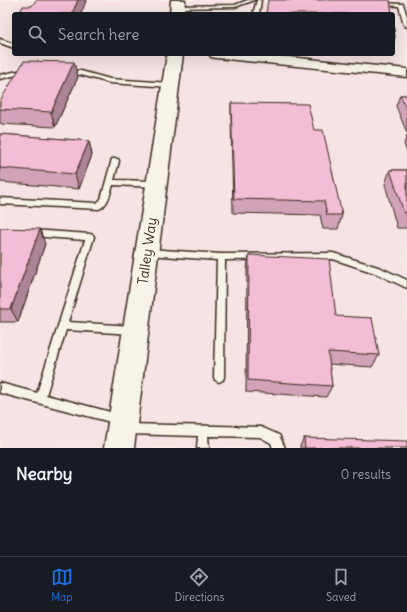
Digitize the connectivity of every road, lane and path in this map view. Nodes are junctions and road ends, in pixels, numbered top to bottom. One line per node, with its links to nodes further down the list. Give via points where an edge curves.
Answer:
1 (253, 0): 4 (lane, via 235,6)
2 (259, 0): 5 (lane)
3 (371, 3): 6 (lane, via 401,5)
4 (177, 7)
5 (256, 12)
6 (407, 25)
7 (0, 41): 8 (lane)
8 (12, 45)
9 (175, 56): 15 (main road, Talley Way)
10 (253, 56): 13 (street)
11 (36, 71): 14 (lane)
12 (58, 72): 15 (lane, via 81,73 110,81)
13 (406, 72)
14 (0, 76)
15 (171, 85): 18 (main road, Talley Way)
16 (115, 161): 17 (lane)
17 (110, 182): 18 (lane); 19 (lane, via 104,200 99,206)
18 (157, 184): 21 (main road, Talley Way)
19 (0, 201)
20 (22, 232): 24 (lane, via 90,237)
21 (147, 252): 22 (lane); 25 (main road, Talley Way)
22 (221, 257): 23 (lane, via 333,256 378,270); 26 (lane)
23 (407, 284)
24 (62, 326): 25 (lane); 28 (lane)
25 (136, 330): 30 (main road, Talley Way)
26 (219, 377)
27 (0, 388): 28 (lane)
28 (40, 398): 30 (lane)
29 (203, 431): 30 (lane); 31 (lane); 32 (lane, via 261,432 275,439)
30 (121, 432)
31 (202, 448)
32 (278, 448)

